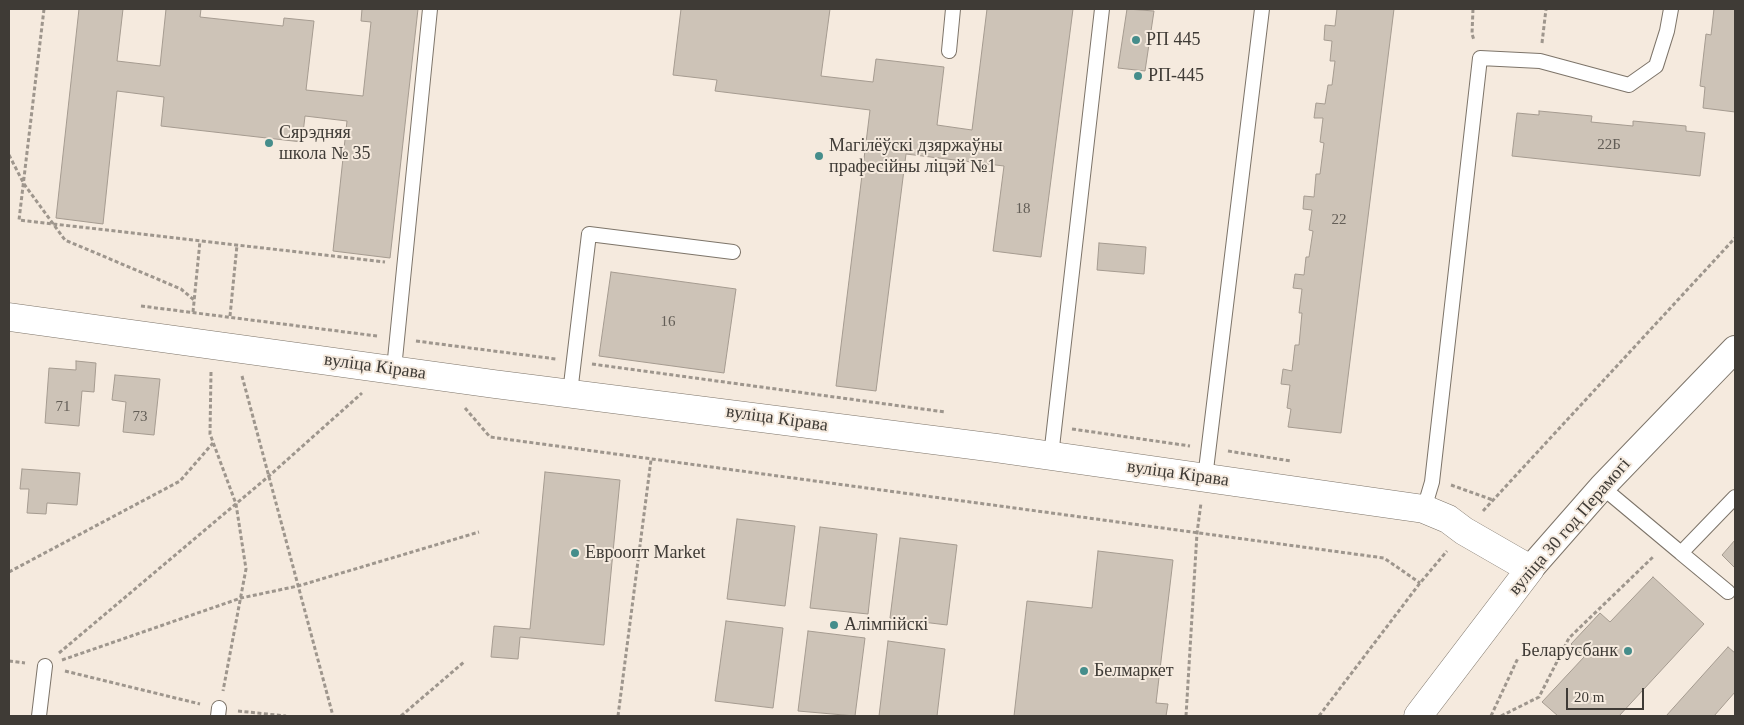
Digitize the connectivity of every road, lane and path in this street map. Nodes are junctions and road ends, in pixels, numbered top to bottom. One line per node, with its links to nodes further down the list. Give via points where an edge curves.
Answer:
1 (44, 9): 13 (path)
2 (430, 9): 19 (lane)
3 (953, 9): 9 (lane)
4 (1102, 9): 34 (lane)
5 (1262, 9): 36 (lane)
6 (1473, 9): 10 (path, via 1472,34)
7 (1546, 9): 11 (path)
8 (1671, 9): 11 (lane, via 1656,66 1629,85)
9 (949, 51)
10 (1480, 58): 11 (lane); 42 (lane)
11 (1540, 61)
12 (9, 155): 13 (path)
13 (24, 184): 14 (path); 14 (path, via 20,220)
14 (53, 224): 16 (path); 20 (path, via 65,240 181,289)
15 (1735, 238): 45 (path)
16 (200, 241): 17 (path); 20 (path)
17 (237, 245): 19 (path); 23 (path)
18 (733, 252): 27 (lane, via 589,234)
19 (406, 264): 25 (lane)
20 (194, 300): 22 (path)
21 (135, 305): 22 (path)
22 (193, 312): 23 (path)
23 (230, 316): 25 (path)
24 (9, 317): 29 (street, вуліца Кірава)
25 (398, 338): 27 (path); 29 (lane)
26 (1735, 348): 43 (street, вуліца 30 год Перамогі)
27 (573, 362): 31 (lane); 33 (path)
28 (211, 366): 35 (path, via 210,434)
29 (394, 369): 31 (street, вуліца Кірава); 40 (path)
30 (241, 370): 40 (path)
31 (570, 393): 37 (street, вуліца Кірава)
32 (460, 401): 38 (path, via 490,437)
33 (946, 412)
34 (1054, 427): 36 (path); 37 (lane)
35 (213, 443): 46 (path); 54 (path, via 180,480)
36 (1210, 448): 39 (path); 41 (lane)
37 (1051, 456): 41 (street, вуліца Кірава)
38 (651, 460): 50 (path); 68 (path)
39 (1297, 462)
40 (269, 476): 46 (path); 56 (path)
41 (1205, 478): 47 (street, вуліца Кірава); 50 (path)
42 (1432, 482): 45 (path); 47 (lane)
43 (1602, 487): 51 (lane); 53 (street, вуліца 30 год Перамогі)
44 (1735, 497): 52 (lane)
45 (1493, 500): 48 (path)
46 (236, 504): 58 (path, via 246,569); 62 (path)
47 (1424, 509): 48 (street, вуліца Кірава, via 1448,519)
48 (1464, 531): 53 (street, вуліца Кірава); 55 (path)
49 (479, 532): 56 (path)
50 (1198, 533): 55 (path, via 1384,558); 69 (path)
51 (1669, 542): 52 (lane); 73 (path, via 1569,638 1539,697)
52 (1681, 553): 57 (lane)
53 (1530, 569): 71 (street, вуліца 30 год Перамогі)
54 (9, 572)
55 (1420, 583): 70 (path)
56 (298, 586): 58 (path); 66 (path)
57 (1728, 592)
58 (240, 598): 62 (path); 63 (path)
59 (1518, 658): 72 (path)
60 (9, 661): 62 (path)
61 (464, 662): 67 (path)
62 (45, 666): 63 (path); 64 (lane)
63 (219, 712): 65 (path)
64 (39, 716)
65 (286, 716)
66 (333, 716)
67 (401, 716)
68 (618, 716)
69 (1186, 716)
70 (1319, 716)
71 (1418, 716)
72 (1490, 716)
73 (1501, 716)

